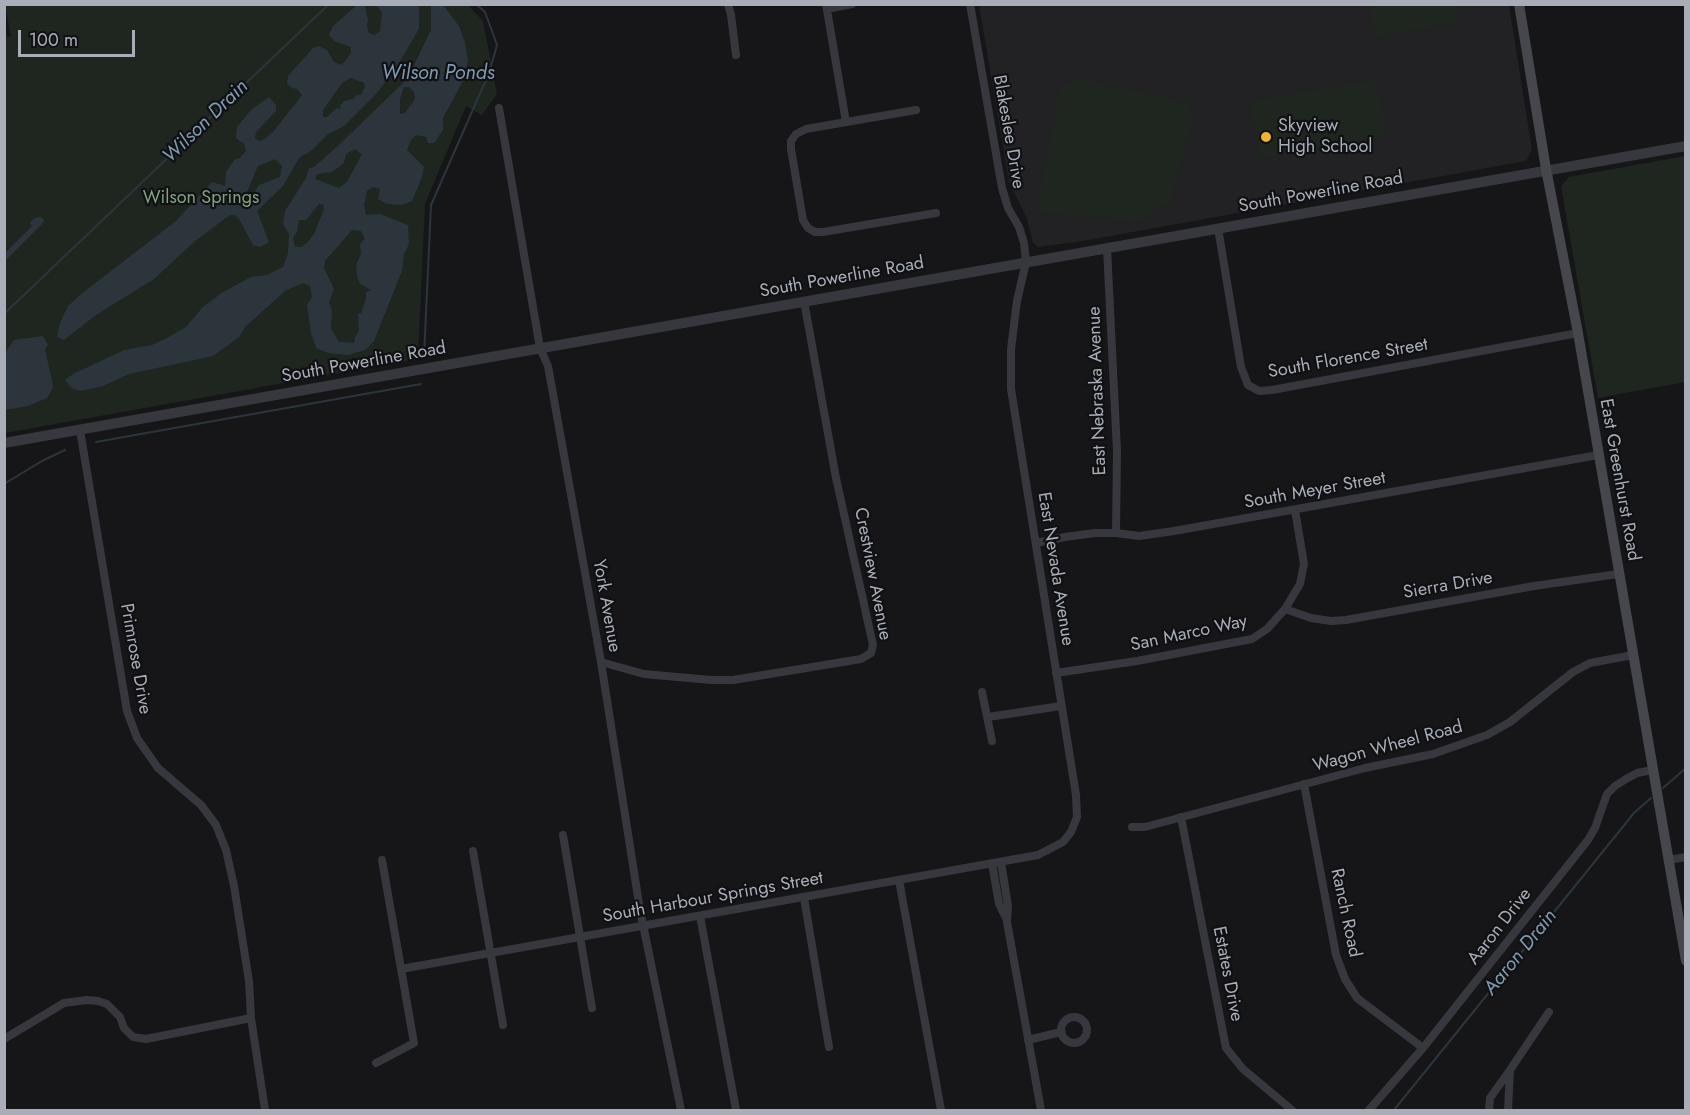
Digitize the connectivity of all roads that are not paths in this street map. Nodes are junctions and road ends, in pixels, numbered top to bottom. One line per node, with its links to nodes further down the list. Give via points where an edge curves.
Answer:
1 (728, 4): 6 (street)
2 (852, 4): 5 (street)
3 (970, 4): 15 (street, Blakeslee Drive, via 1002,189 1019,227)
4 (1520, 4): 11 (main road, East Greenhurst Road)
5 (826, 7): 9 (street)
6 (736, 56)
7 (499, 108): 18 (street, York Avenue)
8 (916, 110): 9 (street)
9 (846, 122): 12 (street, via 806,129 791,141 803,220 808,228 815,232)
10 (1686, 146): 11 (street, South Powerline Road)
11 (1546, 169): 13 (street, South Powerline Road); 17 (main road, East Greenhurst Road)
12 (936, 213)
13 (1218, 228): 14 (street, South Powerline Road); 17 (street, South Florence Street, via 1241,367 1248,385 1259,391)
14 (1107, 248): 15 (street, South Powerline Road); 23 (street, East Nebraska Avenue, via 1117,451)
15 (1026, 262): 16 (street, South Powerline Road); 24 (street, East Nevada Avenue, via 1011,349 1011,389)
16 (804, 301): 18 (street, South Powerline Road); 28 (street, Crestview Avenue, via 836,478 873,645 871,653 861,659 733,680 644,674)
17 (1578, 333): 21 (main road, East Greenhurst Road)
18 (540, 348): 19 (street, South Powerline Road); 28 (street, York Avenue, via 549,366)
19 (80, 430): 20 (street, South Powerline Road); 57 (street, Primrose Drive, via 127,711 137,738 158,768 201,805 216,825 226,850 249,981)
20 (4, 442)
21 (1598, 455): 22 (street, South Meyer Street); 25 (main road, East Greenhurst Road)
22 (1295, 510): 23 (street, South Meyer Street, via 1139,536); 26 (street, San Marco Way, via 1304,564 1300,584)
23 (1116, 533): 24 (street, South Meyer Street)
24 (1036, 543): 29 (street, East Nevada Avenue)
25 (1618, 574): 26 (street, Sierra Drive, via 1346,620 1311,618); 27 (main road, East Greenhurst Road)
26 (1285, 609): 29 (street, San Marco Way, via 1252,639)
27 (1633, 655): 34 (main road, East Greenhurst Road); 35 (street, Wagon Wheel Road, via 1590,663 1573,672 1510,722 1487,735 1425,756)
28 (601, 662): 50 (street, York Avenue)
29 (1056, 673): 31 (street, East Nevada Avenue)
30 (982, 692): 32 (street)
31 (1061, 706): 32 (street); 40 (street, East Nevada Avenue, via 1077,817 1063,842)
32 (988, 717): 33 (street)
33 (992, 741)
34 (1653, 770): 43 (main road, East Greenhurst Road); 63 (street, Aaron Drive, via 1637,773 1607,794 1588,840)
35 (1304, 784): 36 (street, Wagon Wheel Road); 63 (street, Ranch Road, via 1336,955 1345,979 1357,998)
36 (1181, 817): 37 (street, Wagon Wheel Road); 71 (street, Estates Drive, via 1226,1048 1243,1070)
37 (1132, 827)
38 (563, 835): 51 (street)
39 (473, 851): 52 (street)
40 (1030, 856): 44 (street, South Harbour Springs Street)
41 (1686, 857): 43 (street)
42 (382, 860): 54 (street)
43 (1668, 860): 53 (main road, East Greenhurst Road)
44 (1001, 862): 45 (street, South Harbour Springs Street); 49 (street)
45 (992, 864): 46 (street, South Harbour Springs Street); 49 (street, via 999,904)
46 (899, 880): 47 (street, South Harbour Springs Street); 69 (street)
47 (804, 898): 48 (street, South Harbour Springs Street); 62 (street)
48 (700, 916): 50 (street, South Harbour Springs Street); 68 (street)
49 (1007, 922): 61 (street)
50 (643, 926): 51 (street, South Harbour Springs Street); 67 (street, York Avenue)
51 (579, 937): 52 (street, South Harbour Springs Street); 55 (street)
52 (490, 953): 54 (street, South Harbour Springs Street); 58 (street)
53 (1686, 961)
54 (401, 969): 64 (street, via 414,1043)
55 (592, 1008)
56 (1549, 1012): 65 (street)
57 (251, 1018): 60 (street, via 146,1039 133,1037 107,1004 87,1000 64,1003); 66 (street, Primrose Drive)
58 (503, 1025)
59 (1061, 1032): 61 (street)
60 (4, 1039)
61 (1028, 1040): 70 (street)
62 (829, 1047)
63 (1424, 1048): 72 (street, Aaron Drive)
64 (376, 1062)
65 (1510, 1070): 73 (street, via 1490,1098); 74 (street)
66 (265, 1110)
67 (681, 1110)
68 (736, 1110)
69 (941, 1110)
70 (1041, 1110)
71 (1292, 1110)
72 (1369, 1110)
73 (1489, 1110)
74 (1508, 1110)

